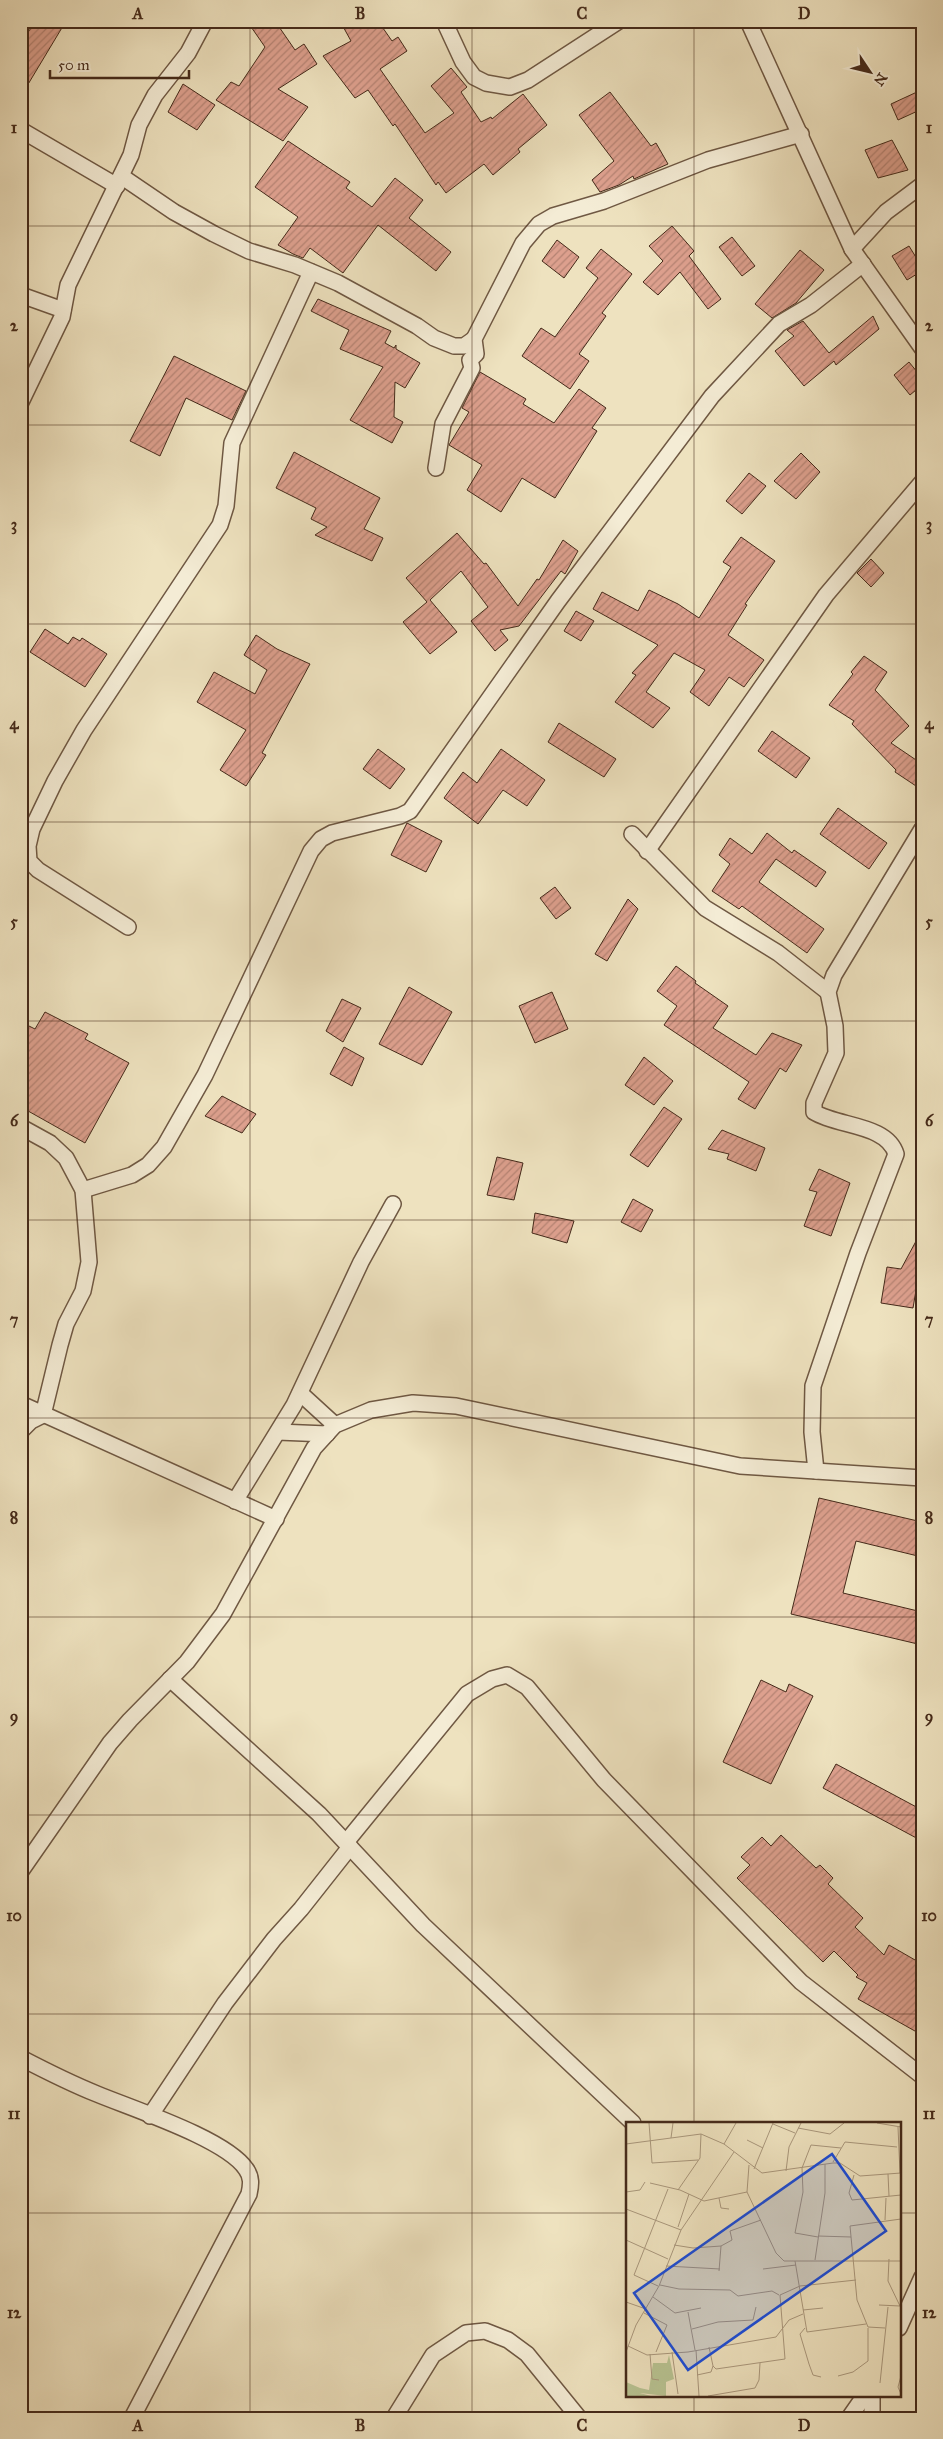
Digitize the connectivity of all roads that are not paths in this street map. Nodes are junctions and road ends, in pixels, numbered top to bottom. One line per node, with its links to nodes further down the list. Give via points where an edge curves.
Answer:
1 (205, 21): 7 (street, via 188,53 148,107)
2 (444, 21): 3 (street, via 463,62 474,77 486,83 510,87 528,80)
3 (619, 21)
4 (748, 21): 6 (street)
5 (21, 130): 7 (street)
6 (800, 134): 9 (street); 14 (street, via 708,160 604,201 553,216 539,224 523,243)
7 (119, 181): 11 (street, via 249,251); 13 (street, via 68,285)
8 (922, 185): 9 (street, via 886,212)
9 (852, 248): 10 (street)
10 (863, 264): 15 (street); 25 (street, via 811,305 779,324 712,396 558,601 410,811 321,839 311,851 205,1075 164,1147 148,1165 132,1175)
11 (311, 272): 14 (street, via 338,283 434,338 454,346 464,346); 22 (street, via 232,443 226,506 220,524 84,730 32,829 29,860 38,870)
12 (21, 294): 13 (street)
13 (63, 310): 16 (street)
14 (474, 340): 17 (street, via 476,354 470,360 472,368 443,424)
15 (922, 348)
16 (21, 402)
17 (436, 468)
18 (922, 482): 21 (street, via 826,595)
19 (922, 829): 23 (street, via 834,975)
20 (632, 834): 21 (street)
21 (647, 851): 23 (street, via 705,908 778,953)
22 (128, 927)
23 (828, 992): 33 (street, via 835,1026 836,1053 814,1103 814,1112 879,1134 893,1144 896,1154 813,1386 812,1432)
24 (21, 1127): 25 (street, via 66,1158)
25 (82, 1190): 29 (street, via 89,1262 83,1291 66,1324)
26 (392, 1204): 27 (street)
27 (300, 1393): 30 (street); 32 (street)
28 (21, 1404): 29 (street)
29 (43, 1415): 31 (street, via 31,1420); 35 (street)
30 (331, 1429): 32 (street); 33 (street, via 371,1410 413,1403 456,1406 740,1466); 36 (street, via 314,1448)
31 (21, 1431)
32 (278, 1432): 35 (street)
33 (816, 1471): 34 (street)
34 (922, 1478)
35 (235, 1500): 36 (street)
36 (276, 1519): 37 (street, via 223,1614)
37 (170, 1679): 38 (street); 39 (street, via 110,1744)
38 (348, 1844): 41 (street, via 467,1694 492,1679 507,1675 527,1688 604,1780 801,1982); 42 (street, via 301,1909 225,2003); 43 (street, via 424,1925)
39 (21, 1871)
40 (21, 2058): 42 (street)
41 (922, 2076)
42 (150, 2116): 49 (street, via 198,2135 229,2154 246,2167 251,2185)
43 (632, 2122)
44 (922, 2277): 45 (street)
45 (900, 2324)
46 (865, 2396): 48 (street)
47 (872, 2396): 52 (street)
48 (856, 2416)
49 (132, 2418)
50 (394, 2418): 51 (street, via 433,2355 466,2333 485,2331 508,2340 526,2354)
51 (579, 2418)
52 (872, 2418)

